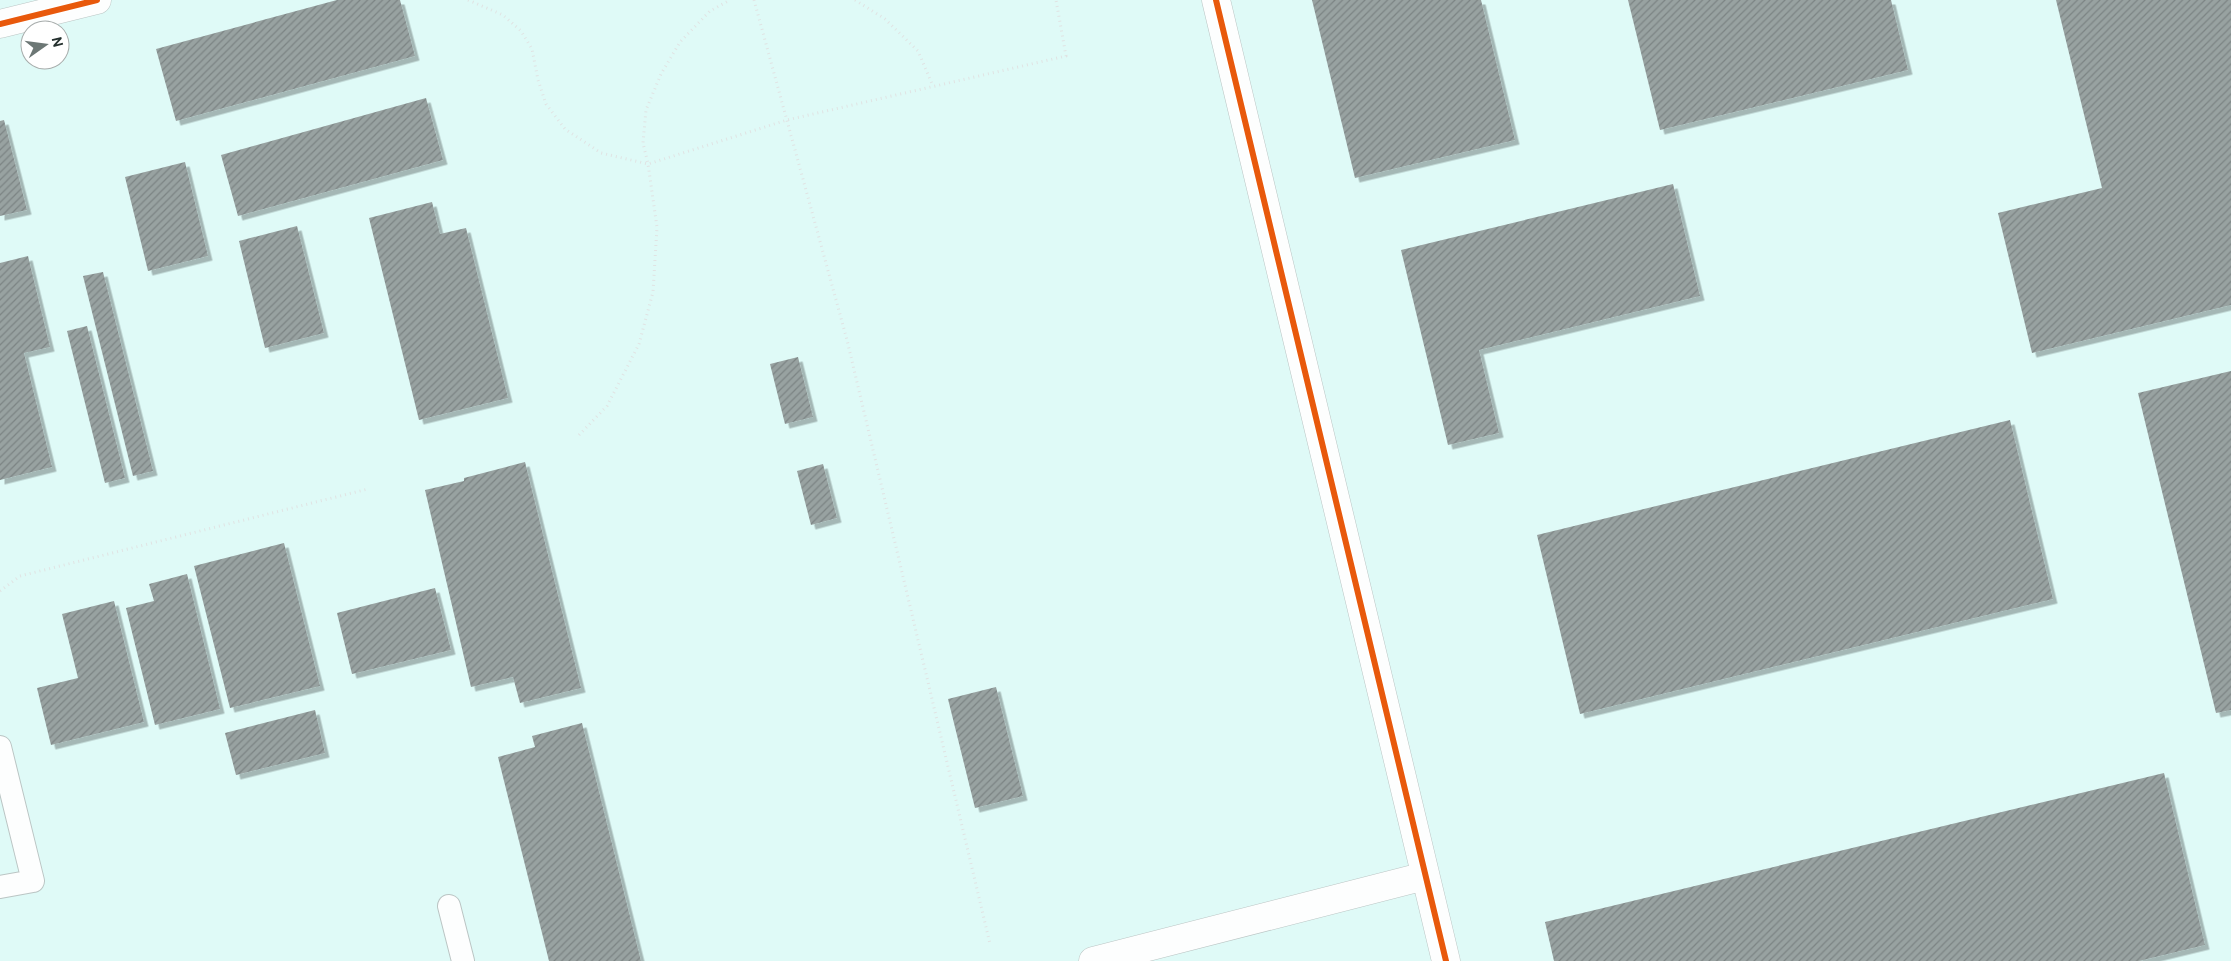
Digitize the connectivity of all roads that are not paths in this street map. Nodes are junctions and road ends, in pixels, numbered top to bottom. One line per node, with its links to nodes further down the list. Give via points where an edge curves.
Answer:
1 (97, 0): 3 (street)
2 (1216, 0): 5 (street)
3 (0, 24)
4 (0, 747): 6 (lane, via 33,882)
5 (1425, 876): 9 (street); 10 (street)
6 (0, 886)
7 (449, 906): 8 (lane)
8 (464, 961)
9 (1093, 961)
10 (1446, 961)

